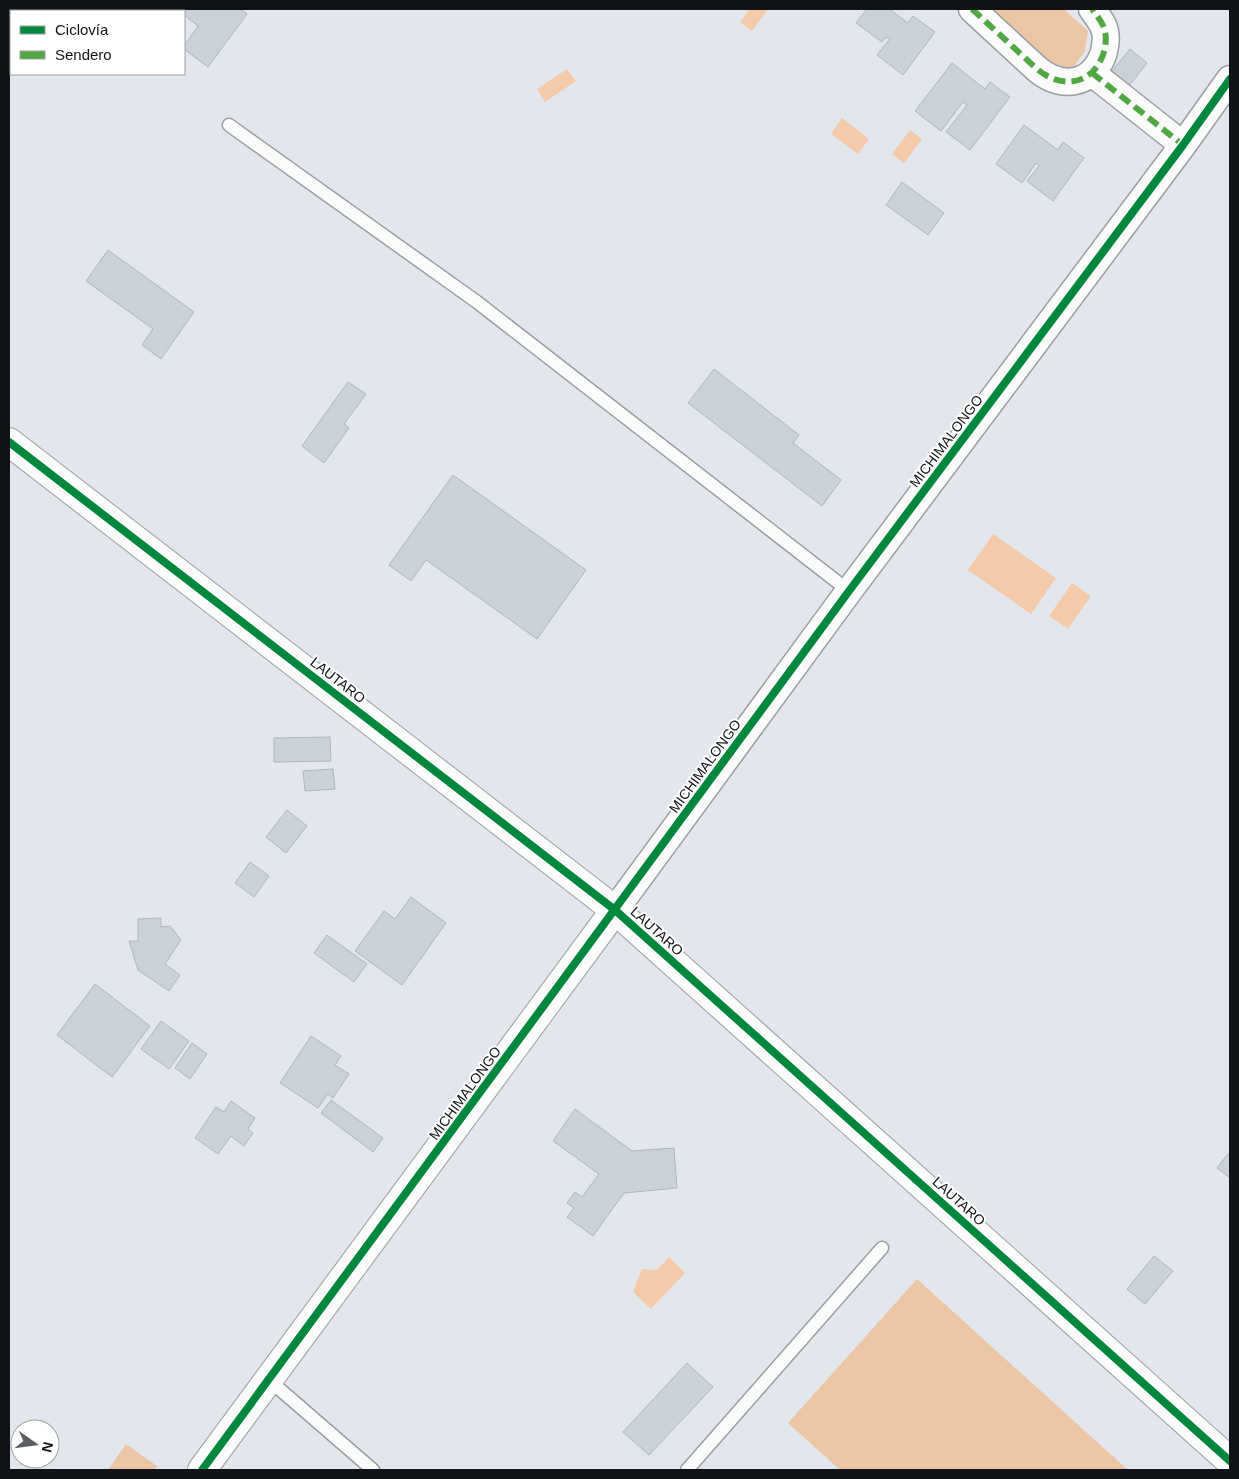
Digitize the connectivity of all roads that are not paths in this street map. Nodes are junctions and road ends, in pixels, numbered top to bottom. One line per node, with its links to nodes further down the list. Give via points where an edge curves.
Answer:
1 (972, 9): 3 (street, via 1045,76 1064,82)
2 (1092, 9): 3 (street, via 1104,29 1106,44)
3 (1092, 73): 6 (street)
4 (1230, 79): 6 (street, MICHIMALONGO)
5 (228, 125): 8 (lane, via 477,302)
6 (1183, 145): 8 (street, MICHIMALONGO)
7 (9, 442): 9 (street, LAUTARO)
8 (850, 591): 9 (street, MICHIMALONGO)
9 (615, 910): 11 (street, MICHIMALONGO); 12 (street, LAUTARO)
10 (882, 1248): 15 (lane)
11 (269, 1380): 13 (street, MICHIMALONGO); 14 (lane)
12 (1230, 1461)
13 (202, 1470)
14 (373, 1470)
15 (687, 1470)

